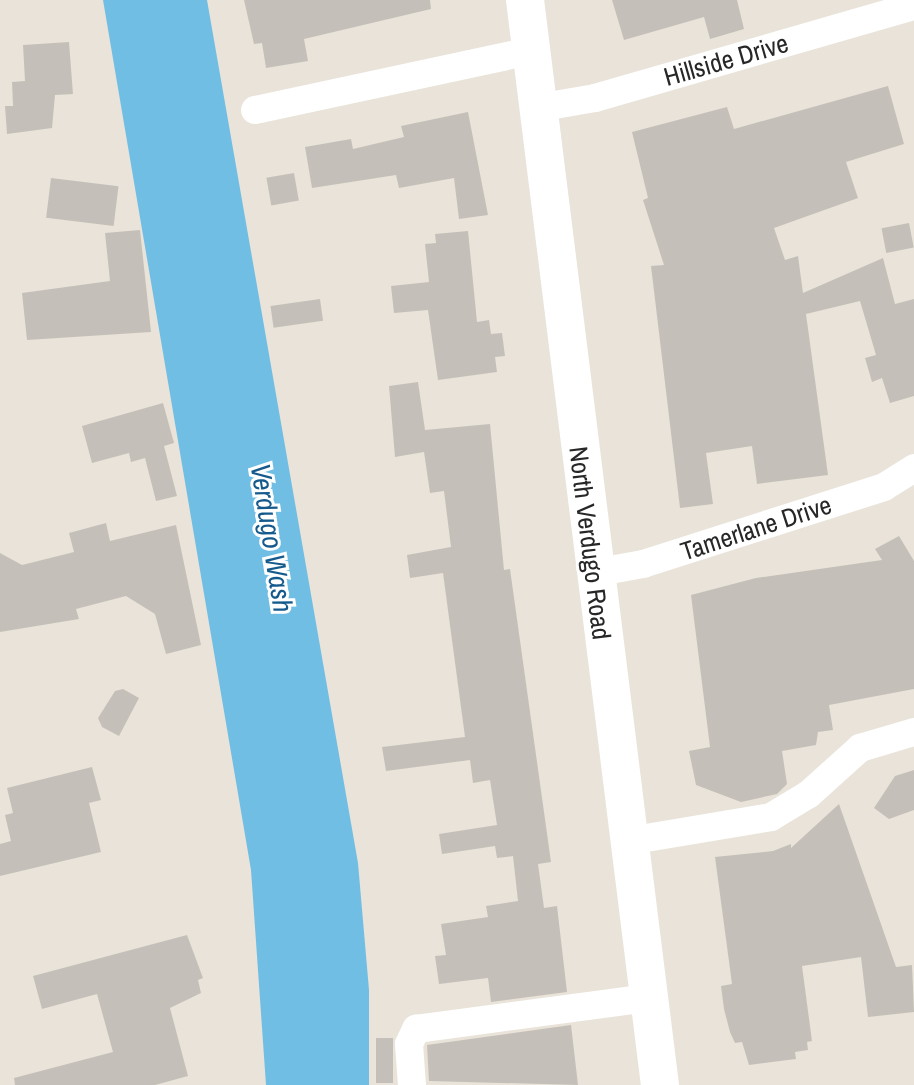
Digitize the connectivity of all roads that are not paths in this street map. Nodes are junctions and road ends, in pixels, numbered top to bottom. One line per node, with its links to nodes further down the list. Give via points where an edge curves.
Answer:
1 (525, 0): 3 (main road, North Verdugo Road)
2 (914, 6): 4 (street, Hillside Drive, via 595,98)
3 (531, 51): 4 (main road, North Verdugo Road); 5 (street)
4 (537, 108): 7 (main road, North Verdugo Road)
5 (255, 110)
6 (914, 468): 7 (street, Tamerlane Drive, via 884,487 643,564)
7 (593, 573): 9 (main road, North Verdugo Road)
8 (914, 732): 9 (street, via 860,748 809,794 771,817)
9 (628, 841): 10 (main road, North Verdugo Road)
10 (649, 998): 11 (street, via 416,1029 409,1044); 12 (main road, North Verdugo Road)
11 (412, 1085)
12 (660, 1085)

